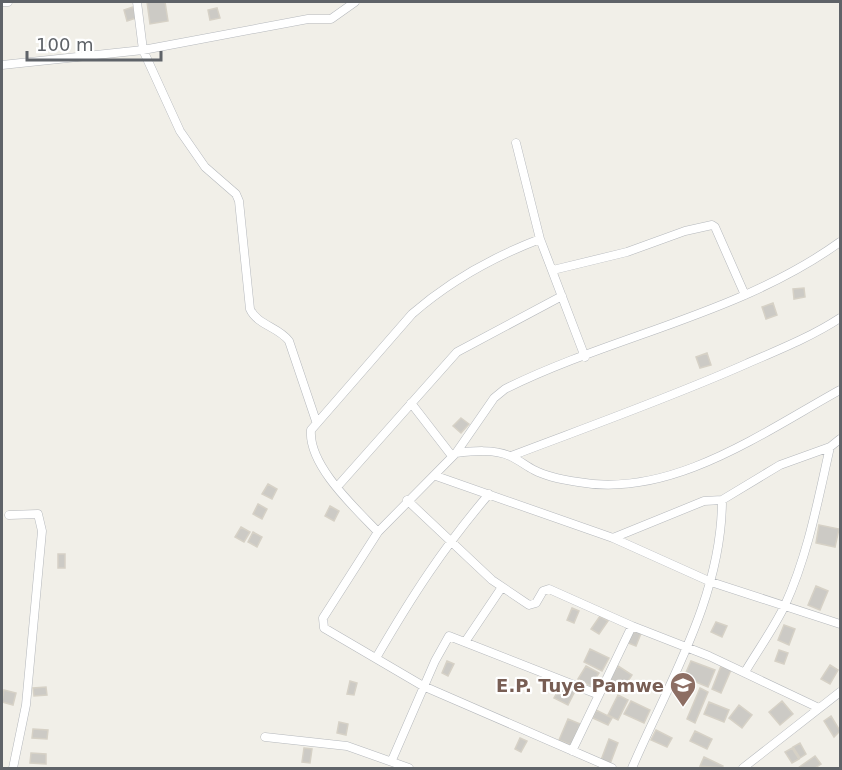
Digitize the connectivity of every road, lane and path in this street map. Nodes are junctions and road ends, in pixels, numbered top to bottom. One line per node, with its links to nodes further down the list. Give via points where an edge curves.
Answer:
1 (2, 2): 2 (street)
2 (8, 2)
3 (137, 2): 5 (street)
4 (355, 2): 5 (street, via 331,19 308,19)
5 (142, 50): 6 (street); 17 (street, via 190,147 239,201 250,309 256,318 289,341)
6 (2, 65)
7 (516, 143): 8 (street)
8 (540, 239): 10 (street); 17 (street, via 479,266 426,302)
9 (840, 242): 11 (street)
10 (553, 270): 11 (street, via 712,225); 12 (street)
11 (745, 295): 14 (street)
12 (562, 296): 14 (street); 16 (street, via 458,352)
13 (840, 318): 21 (street, via 712,379)
14 (585, 357): 20 (street, via 505,389 494,398)
15 (840, 390): 21 (street, via 706,462 666,478 600,486 535,471)
16 (411, 403): 20 (street); 23 (street)
17 (316, 422): 23 (street, via 310,442)
18 (840, 439): 19 (street)
19 (830, 447): 26 (street, via 780,465); 33 (street, via 806,550)
20 (454, 454): 21 (street, via 490,452); 22 (street)
21 (511, 456)
22 (436, 476): 24 (street); 25 (street)
23 (337, 488): 28 (street)
24 (489, 494): 29 (street); 30 (street)
25 (407, 500): 28 (street); 30 (street)
26 (722, 500): 29 (street, via 704,501); 31 (street)
27 (9, 515): 47 (street, via 38,514 42,531 26,705)
28 (378, 532): 38 (street, via 330,604 322,623)
29 (614, 538): 31 (street)
30 (450, 540): 32 (street); 38 (street, via 417,586)
31 (711, 582): 33 (street); 37 (street)
32 (502, 587): 35 (street, via 533,605 549,589); 36 (street)
33 (785, 606): 34 (street); 39 (street)
34 (840, 624)
35 (632, 626): 37 (street); 42 (street)
36 (465, 642): 40 (street, via 453,637 446,639); 42 (street)
37 (687, 648): 39 (street); 50 (street)
38 (376, 658): 40 (street)
39 (745, 672): 43 (street)
40 (423, 686): 45 (street); 46 (street)
41 (840, 692): 43 (street)
42 (597, 694): 45 (street)
43 (819, 708): 51 (street)
44 (265, 738): 46 (street, via 347,746)
45 (572, 751): 49 (street)
46 (392, 760): 48 (street)
47 (14, 768)
48 (409, 768)
49 (612, 768)
50 (632, 768)
51 (742, 768)

